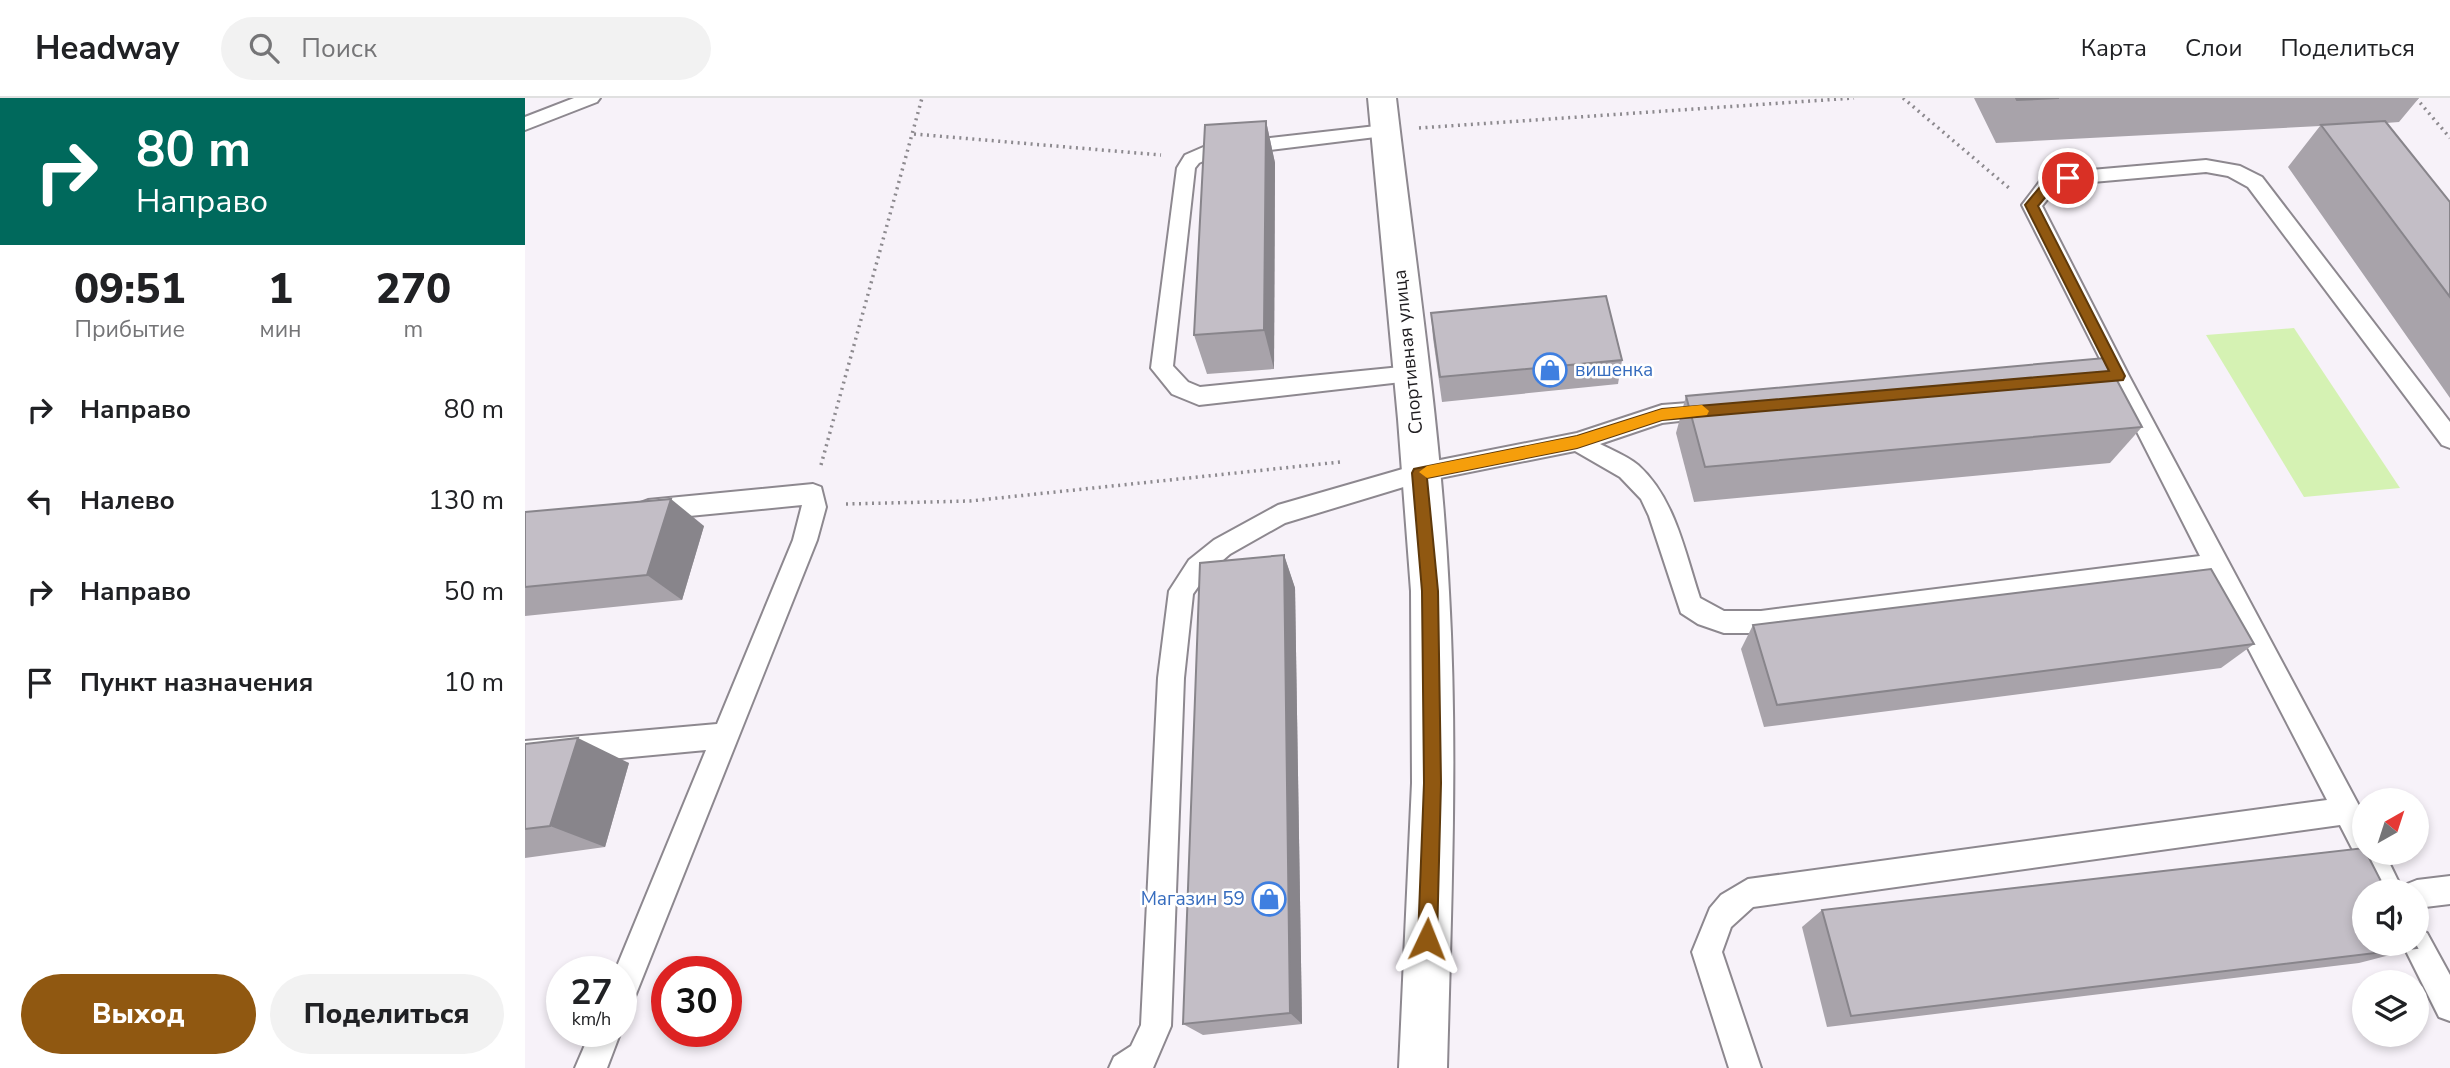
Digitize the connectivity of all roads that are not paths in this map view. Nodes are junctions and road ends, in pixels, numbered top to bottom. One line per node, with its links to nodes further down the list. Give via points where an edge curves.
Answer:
1 (591, 98): 3 (lane)
2 (1384, 114): 4 (street, Спортивная улица); 4 (lane, via 1200,154 1186,167 1162,368 1180,388 1199,396)
3 (525, 124)
4 (1411, 374): 10 (street, Спортивная улица)
5 (2118, 376): 6 (lane); 8 (lane, via 2032,205 2048,185 2068,178 2206,166 2233,170 2255,182); 12 (lane)
6 (2091, 378)
7 (1745, 407): 9 (lane, via 1662,414)
8 (2450, 439)
9 (1577, 442): 10 (lane); 12 (lane, via 1628,470 1649,492 1690,605 1724,622 1761,622)
10 (1420, 473): 24 (lane, via 1278,515 1221,547 1198,567 1181,591 1171,678 1156,1026 1142,1057); 25 (street, Спортивная улица, via 1430,591 1433,783)
11 (620, 513): 13 (lane, via 813,494 804,540)
12 (2218, 564): 15 (lane)
13 (727, 736): 14 (lane); 19 (lane)
14 (525, 754)
15 (2347, 810): 16 (lane); 26 (lane, via 1748,892 1720,918 1707,952)
16 (2352, 820)
17 (2450, 890): 18 (lane)
18 (2429, 893)
19 (636, 956)
20 (2424, 956): 21 (lane)
21 (2450, 1006)
22 (600, 1047): 23 (lane)
23 (591, 1068)
24 (1125, 1068)
25 (1423, 1068)
26 (1745, 1068)

